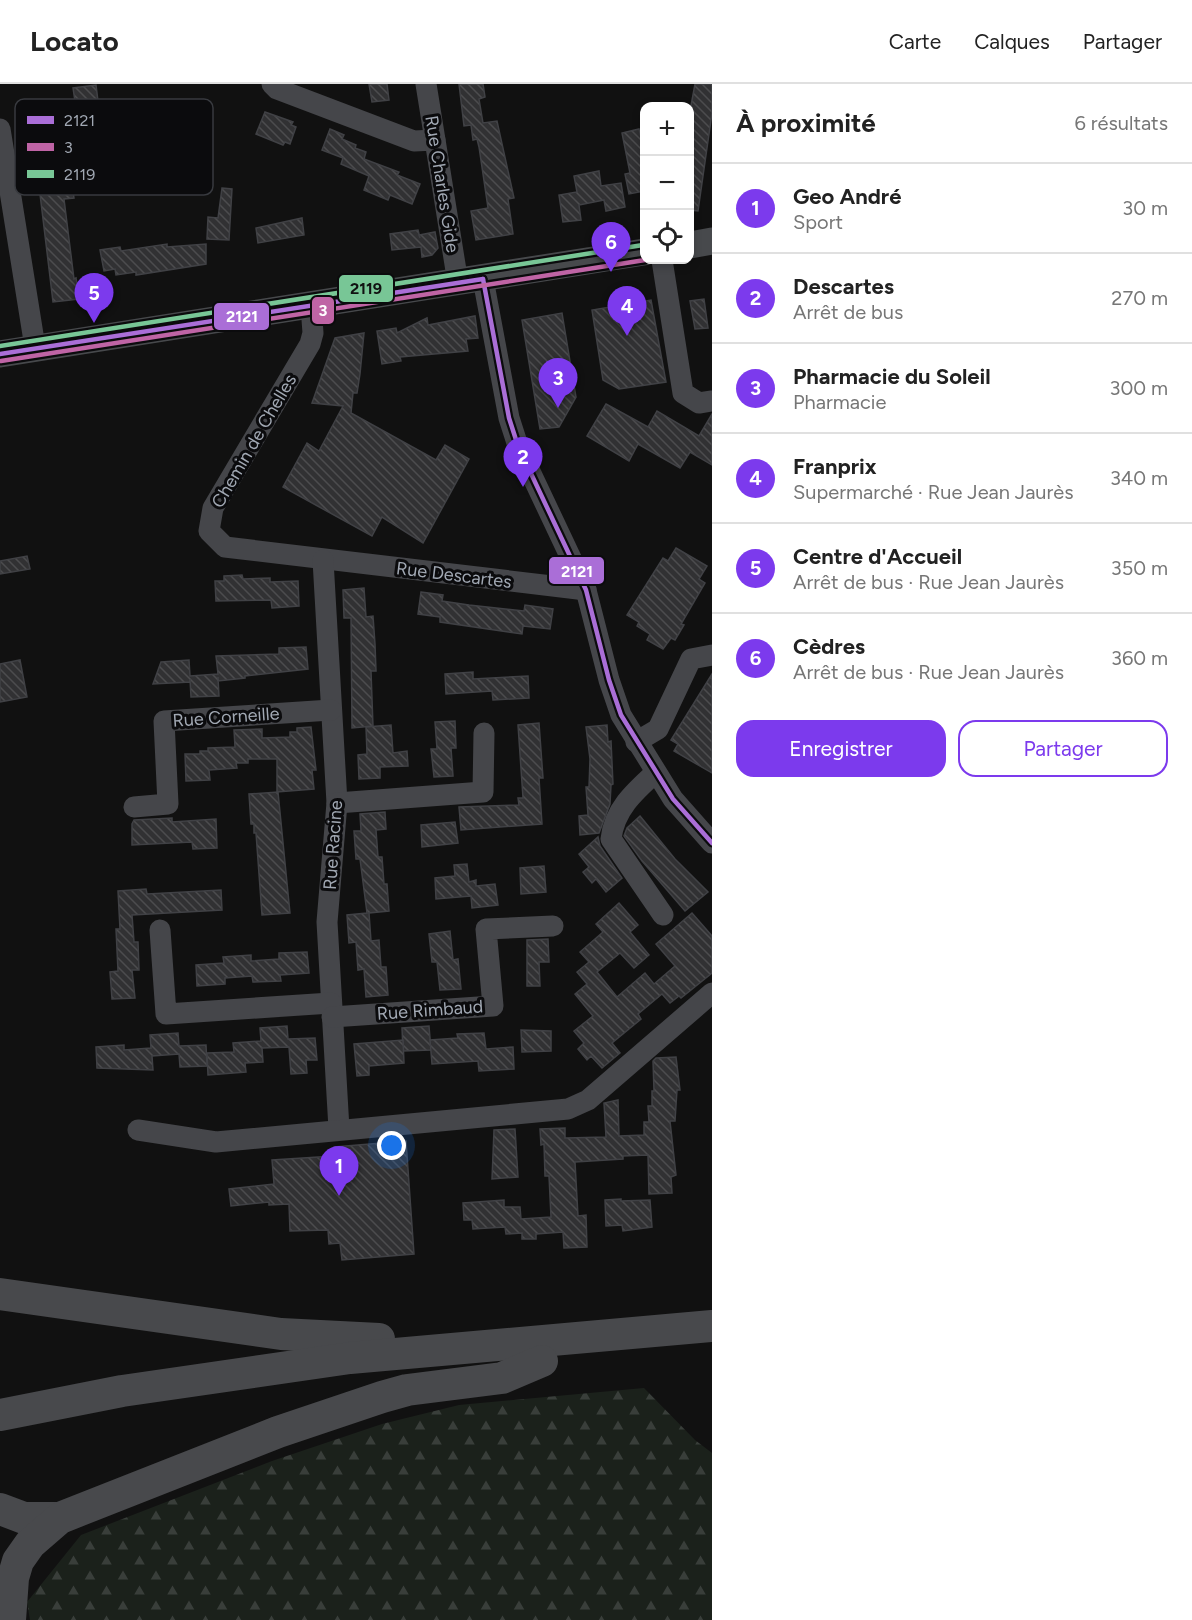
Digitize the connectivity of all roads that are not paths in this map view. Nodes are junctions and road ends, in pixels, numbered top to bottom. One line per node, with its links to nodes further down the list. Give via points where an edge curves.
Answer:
1 (272, 84): 4 (street, via 414,141)
2 (426, 84): 4 (street, Rue Charles Gide)
3 (0, 129): 11 (street)
4 (435, 140): 9 (street, Rue Charles Gide)
5 (712, 241): 6 (main road)
6 (694, 244)
7 (640, 253): 9 (main road)
8 (663, 264): 13 (street, via 683,393 699,403)
9 (471, 281): 10 (main road); 15 (street, Rue Charles Gide, via 518,446)
10 (310, 306): 11 (main road); 14 (street, Chemin de Chelles, via 314,333 310,344 213,508 209,531 225,547)
11 (35, 348): 12 (main road)
12 (0, 354)
13 (712, 401)
14 (323, 560): 15 (street, Rue Descartes); 17 (street, Rue Racine)
15 (586, 590): 19 (street, Rue Charles Gide, via 609,680 621,716)
16 (712, 655): 19 (street, via 691,659 658,729)
17 (331, 710): 21 (street, Rue Racine); 22 (street, Rue Corneille, via 164,721 168,804)
18 (484, 733): 21 (street, via 483,792)
19 (636, 742): 20 (street, Rue Charles Gide)
20 (655, 773): 23 (street, Rue Charles Gide, via 673,800); 24 (street, via 634,792 613,822 611,839)
21 (337, 803): 28 (street, Rue Racine, via 327,922)
22 (134, 807)
23 (712, 843)
24 (663, 915)
25 (553, 926): 28 (street, Rue Rimbaud, via 486,930 492,1006)
26 (160, 930): 28 (street, via 166,1014)
27 (712, 993): 29 (street, via 588,1100 568,1109)
28 (332, 1010): 29 (street, Rue Racine)
29 (339, 1129): 30 (street, via 216,1142)
30 (138, 1130)
31 (0, 1294): 34 (highway, via 323,1338 401,1338 497,1330)
32 (712, 1326): 34 (highway)
33 (712, 1347): 34 (highway)
34 (541, 1351): 35 (highway, via 307,1364 122,1391); 37 (highway, via 502,1378 407,1390 382,1397 278,1432)
35 (1, 1428)
36 (0, 1509): 37 (highway, via 24,1518)
37 (60, 1518): 38 (highway, via 30,1544 18,1561)
38 (10, 1620)

